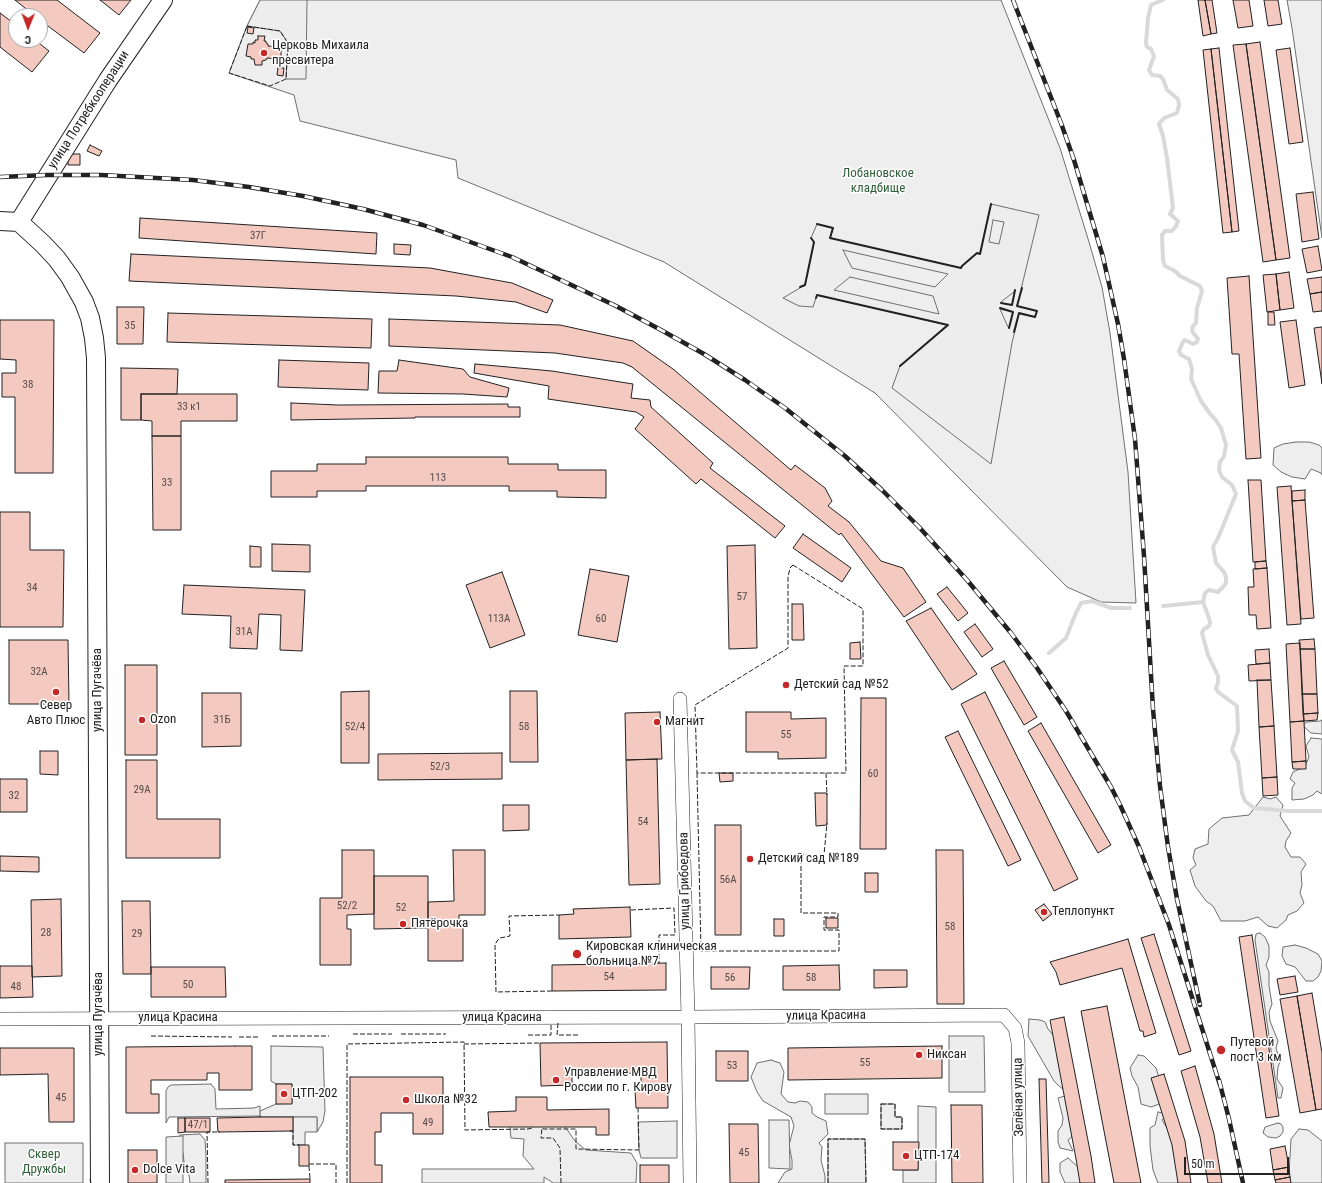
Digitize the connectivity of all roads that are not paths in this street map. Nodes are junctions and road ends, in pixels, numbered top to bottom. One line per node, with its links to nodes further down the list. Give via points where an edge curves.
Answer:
1 (163, 0): 3 (street, улица Потребкооперации, via 104,86)
2 (0, 221): 3 (street)
3 (19, 222): 8 (street, улица Пугачёва, via 44,244 70,277 84,302 94,338)
4 (680, 698): 6 (street, улица Грибоедова)
5 (1004, 1015): 6 (street, улица Красина); 11 (street, Зелёная улица, via 1015,1028 1018,1043)
6 (688, 1018): 8 (street, улица Красина); 10 (street, улица Грибоедова)
7 (0, 1019): 8 (street, улица Красина)
8 (99, 1019): 9 (street, улица Пугачёва)
9 (100, 1183)
10 (690, 1183)
11 (1020, 1183)

